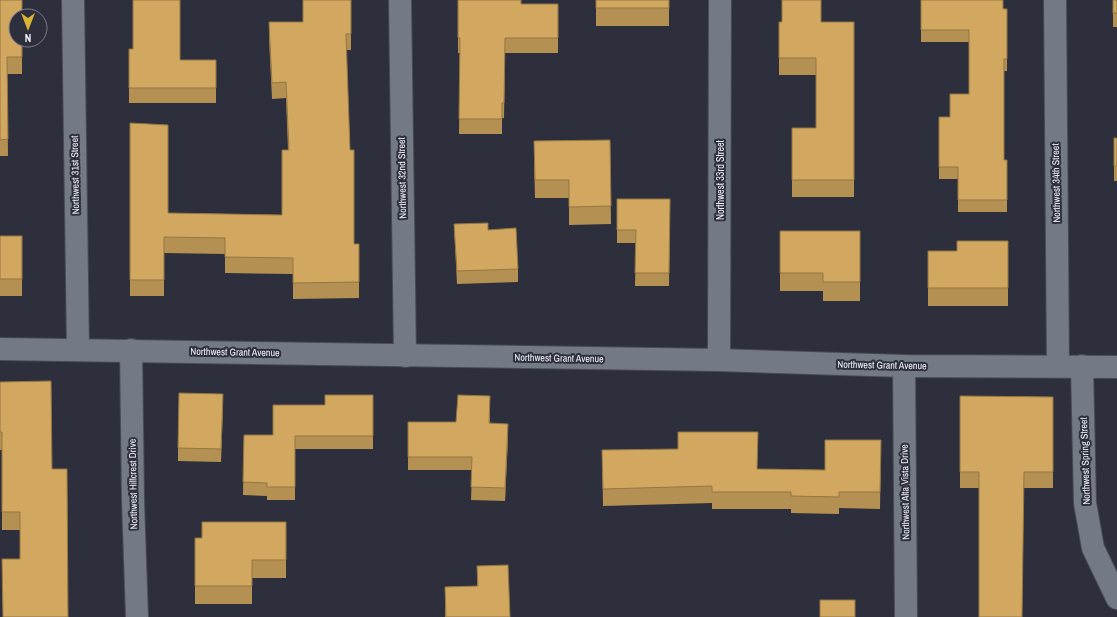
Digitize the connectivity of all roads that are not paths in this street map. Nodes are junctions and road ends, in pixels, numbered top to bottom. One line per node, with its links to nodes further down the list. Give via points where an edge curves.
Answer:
1 (73, 0): 6 (street, Northwest 31st Street)
2 (400, 0): 8 (street, Northwest 32nd Street)
3 (720, 0): 9 (street, Northwest 33rd Street)
4 (1055, 0): 11 (street, Northwest 34th Street)
5 (0, 349): 6 (street, Northwest Grant Avenue)
6 (78, 350): 7 (street, Northwest Grant Avenue)
7 (131, 350): 8 (street, Northwest Grant Avenue); 15 (street, Northwest Hillcrest Drive)
8 (405, 356): 9 (street, Northwest Grant Avenue)
9 (719, 360): 10 (street, Northwest Grant Avenue)
10 (904, 366): 11 (street, Northwest Grant Avenue); 16 (street, Northwest Alta Vista Drive)
11 (1058, 366): 12 (street, Northwest Grant Avenue)
12 (1082, 366): 13 (street, Northwest Grant Avenue); 14 (street, Northwest Spring Street, via 1085,503 1093,548)
13 (1117, 367)
14 (1117, 598)
15 (137, 617)
16 (906, 617)

